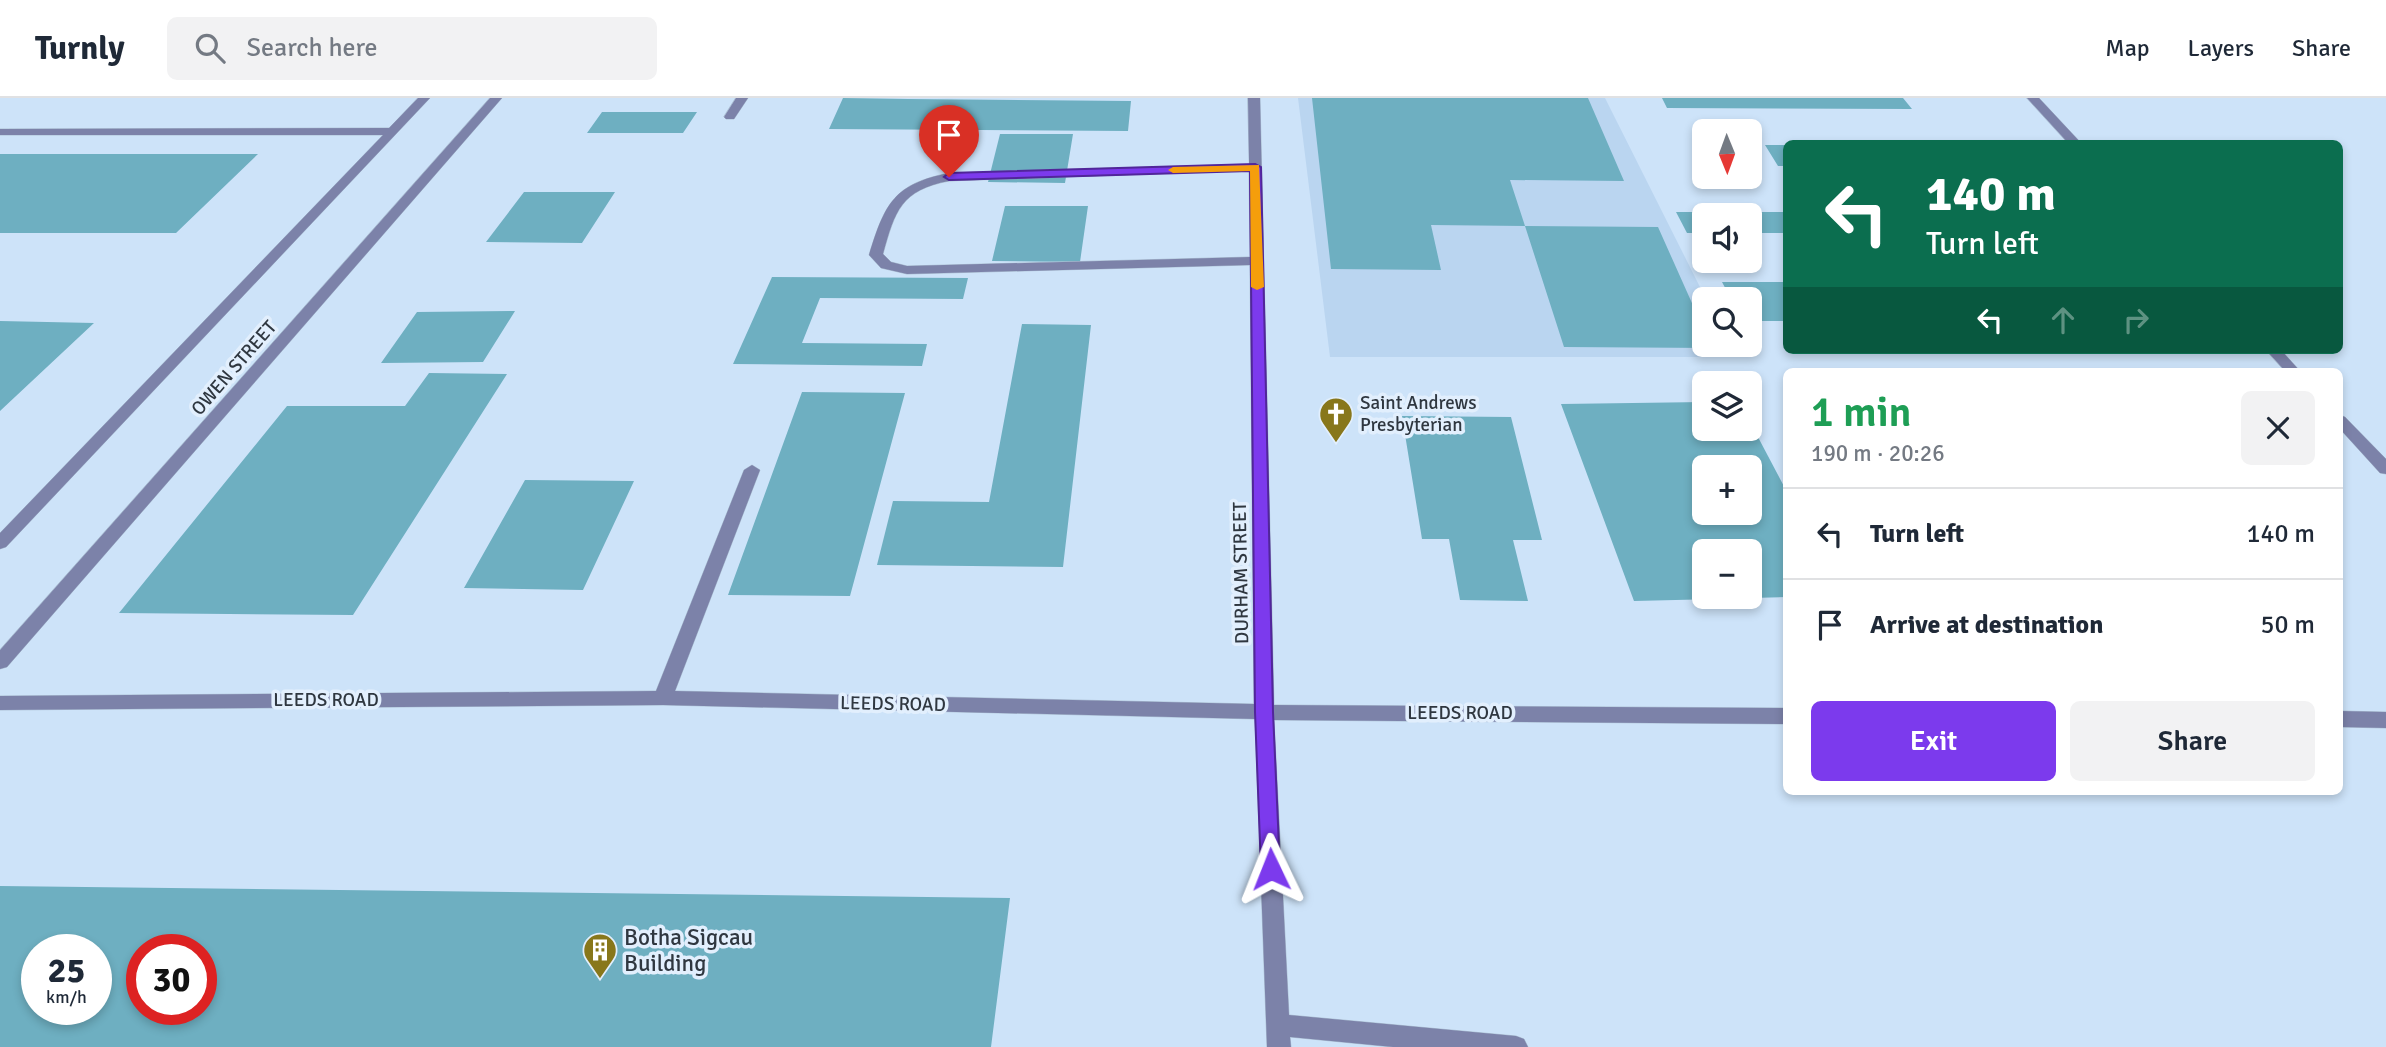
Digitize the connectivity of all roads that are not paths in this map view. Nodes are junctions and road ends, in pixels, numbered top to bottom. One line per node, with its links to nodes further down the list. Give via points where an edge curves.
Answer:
1 (424, 98): 7 (street)
2 (496, 98): 18 (street, OWEN STREET)
3 (742, 98): 6 (street)
4 (1254, 98): 10 (street, DURHAM STREET)
5 (2033, 98): 9 (street)
6 (730, 117)
7 (393, 131): 8 (street); 17 (street)
8 (0, 132)
9 (2072, 140)
10 (1255, 167): 11 (street, DURHAM STREET); 11 (street, via 923,181 888,211 876,255 886,265 907,270)
11 (1257, 261): 21 (street, DURHAM STREET)
12 (2277, 354): 13 (street)
13 (2290, 368)
14 (2343, 423): 15 (street)
15 (2386, 469)
16 (752, 470): 19 (street)
17 (0, 543)
18 (0, 663)
19 (663, 698): 20 (street, LEEDS ROAD); 21 (street, LEEDS ROAD)
20 (0, 703)
21 (1264, 712): 22 (street, LEEDS ROAD); 25 (street, DURHAM STREET)
22 (1783, 716)
23 (2343, 719): 24 (street)
24 (2386, 719)
25 (1278, 1036): 26 (street)
26 (1516, 1047)

